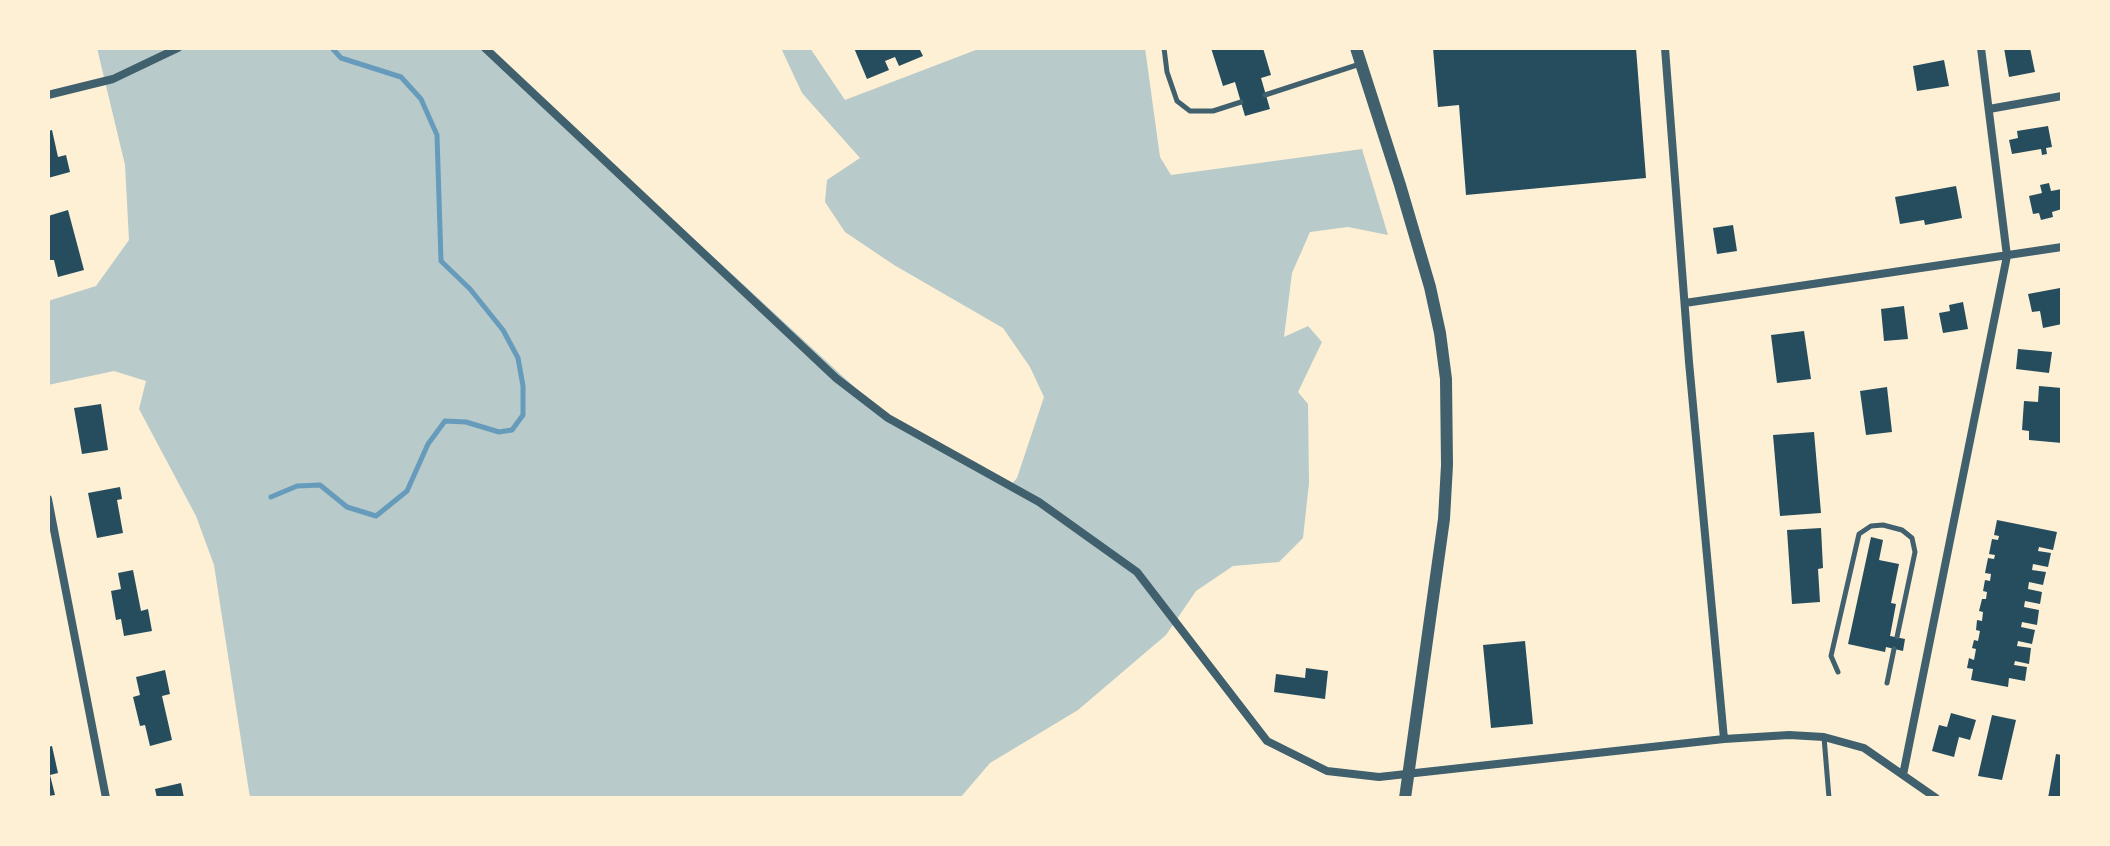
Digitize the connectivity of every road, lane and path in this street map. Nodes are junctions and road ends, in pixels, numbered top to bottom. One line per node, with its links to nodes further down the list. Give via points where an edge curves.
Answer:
1 (178, 48): 8 (street, via 113,79)
2 (485, 48): 23 (street, via 836,378 888,418 1039,502 1137,572 1267,741 1327,771 1379,777)
3 (1164, 48): 11 (lane, via 1177,101 1190,111)
4 (1356, 48): 7 (street)
5 (1665, 48): 15 (street)
6 (1981, 48): 12 (street)
7 (1361, 64): 9 (lane); 23 (street, via 1430,287 1446,379 1444,519)
8 (48, 95)
9 (1265, 95)
10 (2062, 96): 12 (street)
11 (1241, 102)
12 (1989, 109): 14 (street)
13 (2062, 247): 14 (street)
14 (2007, 256): 15 (street); 24 (street)
15 (1685, 303): 22 (street)
16 (48, 499): 25 (street)
17 (1897, 637): 19 (lane, via 1915,552 1912,538 1902,530 1871,526 1859,534 1831,656)
18 (1894, 649): 20 (lane)
19 (1838, 672)
20 (1887, 683)
21 (1824, 737): 22 (street); 24 (street, via 1864,748); 27 (lane)
22 (1724, 739): 23 (street)
23 (1408, 773): 26 (street)
24 (1903, 775): 28 (street)
25 (106, 798)
26 (1405, 798)
27 (1829, 798)
28 (1936, 798)

